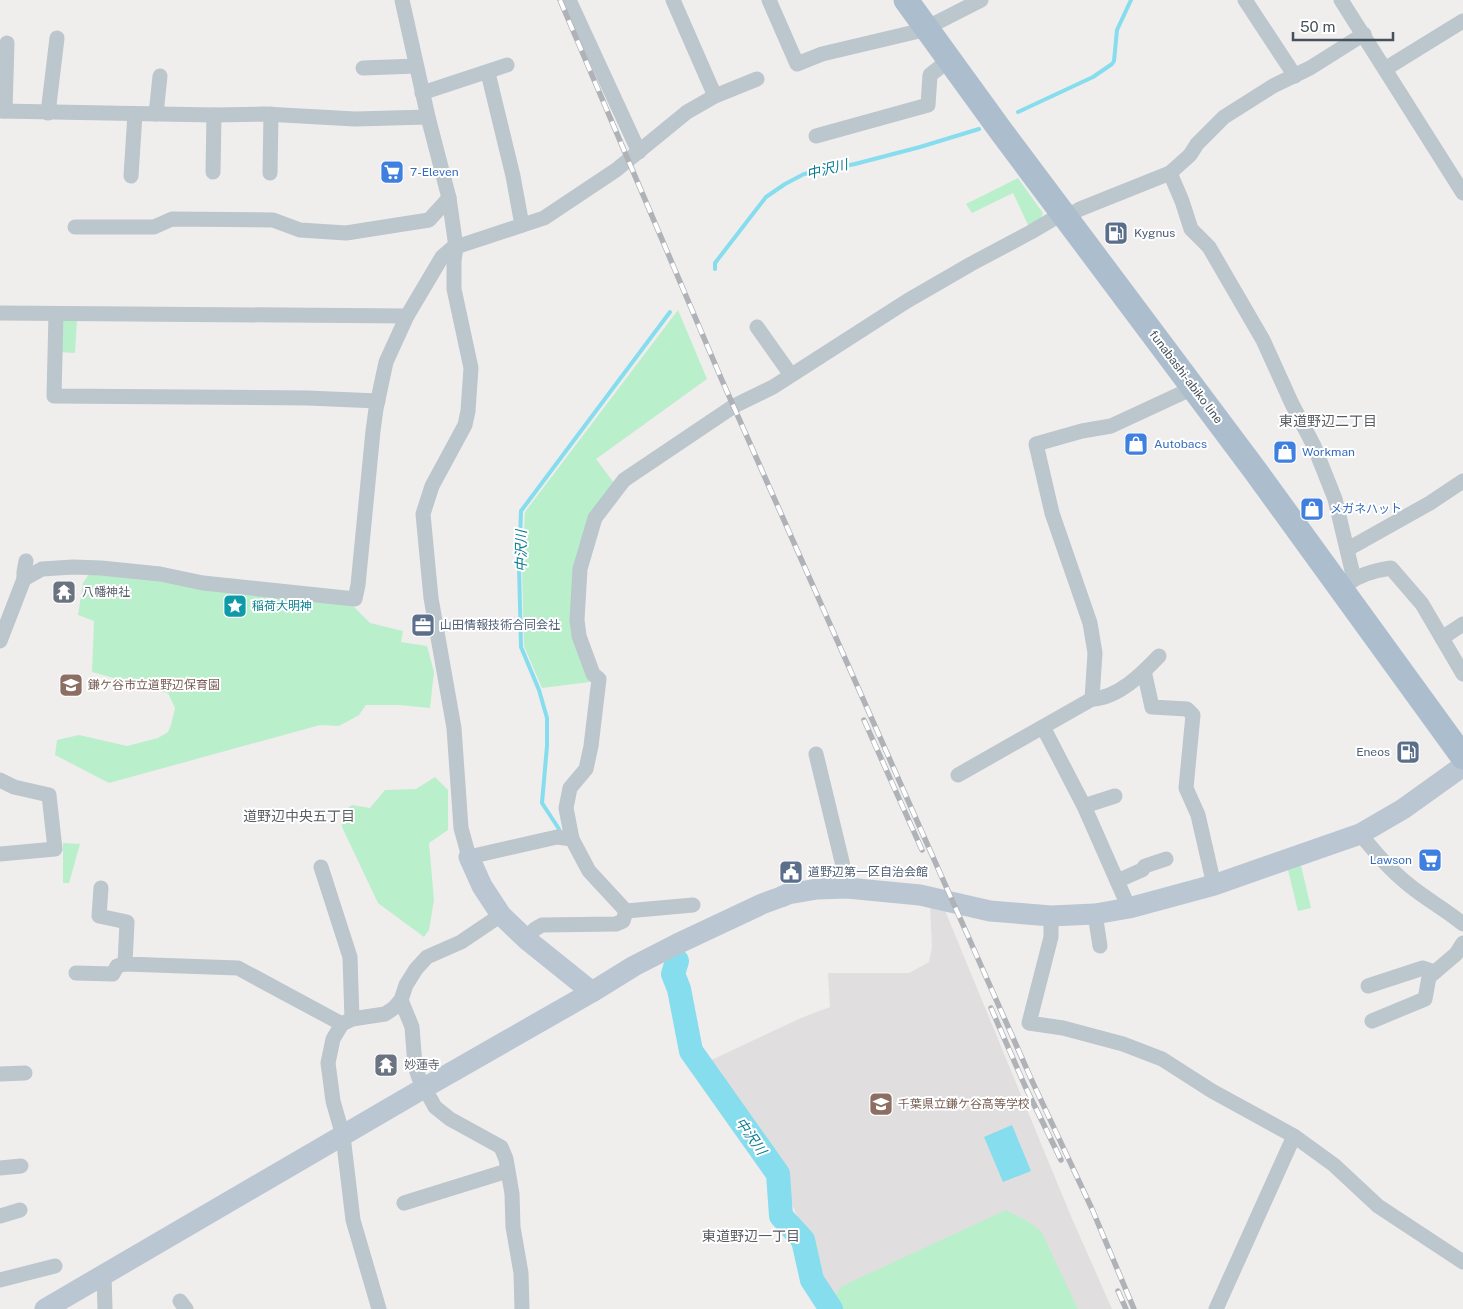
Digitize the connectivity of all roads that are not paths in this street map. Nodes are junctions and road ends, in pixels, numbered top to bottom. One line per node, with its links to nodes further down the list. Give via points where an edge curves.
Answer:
1 (402, 0): 16 (street)
2 (569, 0): 33 (street)
3 (673, 0): 24 (street)
4 (769, 0): 10 (street, via 796,64 822,54)
5 (906, 0): 10 (main road, funabashi-abiko line)
6 (981, 0): 10 (street)
7 (1245, 0): 21 (street)
8 (1341, 0): 11 (street)
9 (1463, 21): 18 (street)
10 (926, 28): 14 (main road, funabashi-abiko line)
11 (1364, 34): 18 (street); 21 (street)
12 (58, 38): 26 (street)
13 (7, 43): 25 (street)
14 (949, 60): 32 (street, via 930,75 928,105); 41 (main road, funabashi-abiko line)
15 (507, 65): 19 (street)
16 (416, 66): 17 (street); 23 (street)
17 (363, 68)
18 (1385, 69): 34 (street)
19 (488, 73): 23 (street); 42 (street)
20 (160, 76): 28 (street)
21 (1295, 76): 37 (street, via 1224,117)
22 (756, 79): 24 (street)
23 (422, 93): 31 (street)
24 (715, 96): 33 (street, via 687,112)
25 (2, 111): 26 (street)
26 (48, 113): 27 (street)
27 (134, 114): 28 (street); 38 (street)
28 (156, 114): 30 (street)
29 (271, 114): 30 (street); 31 (street, via 354,119); 36 (street)
30 (214, 115): 35 (street)
31 (428, 117): 40 (street)
32 (816, 136)
33 (639, 152): 42 (street, via 544,218)
34 (1457, 169): 39 (street)
35 (212, 172)
36 (270, 173)
37 (1170, 174): 41 (street); 53 (street, via 1191,229 1209,247 1263,340 1314,446 1335,499)
38 (131, 176)
39 (1463, 193)
40 (449, 198): 43 (street, via 429,220 346,233 300,230 274,220 172,219 154,227); 44 (street)
41 (1064, 214): 49 (street, via 907,301); 50 (main road, funabashi-abiko line)
42 (522, 225): 44 (street)
43 (75, 227)
44 (456, 246): 47 (street, via 442,257); 75 (street, via 454,290 471,368 468,411 465,425 432,486 423,514 431,598 454,728 461,828)
45 (0, 313): 46 (street)
46 (56, 314): 47 (street); 51 (street, via 54,396)
47 (407, 316): 51 (street, via 386,362)
48 (757, 327): 49 (street)
49 (791, 375): 73 (street, via 734,406 624,480 595,518 580,569 577,620 586,656 593,674 599,679 586,769 570,788 566,808)
50 (1194, 388): 56 (main road, funabashi-abiko line); 63 (street, via 1111,426 1036,444 1052,513 1090,622 1095,653)
51 (378, 400): 55 (street, via 355,599 203,583 160,574 101,568 42,569)
52 (1463, 481): 53 (street)
53 (1348, 549): 56 (street)
54 (26, 561): 55 (street)
55 (24, 579): 59 (street)
56 (1346, 582): 58 (street, via 1392,568 1422,604); 66 (main road, funabashi-abiko line)
57 (1463, 624): 58 (street)
58 (1442, 638): 62 (street)
59 (0, 641)
60 (1158, 656): 61 (street)
61 (1144, 671): 63 (street, via 1122,688); 79 (street, via 1152,707 1187,709 1193,715 1186,788 1198,815)
62 (1463, 674)
63 (1092, 699): 64 (street)
64 (1043, 727): 68 (street); 71 (street)
65 (816, 754): 81 (street)
66 (1463, 757)
67 (1463, 766): 72 (street, via 1403,809)
68 (958, 775)
69 (0, 780): 74 (street, via 14,787 49,795 55,849)
70 (1116, 796): 71 (street)
71 (1084, 806): 78 (street)
72 (1360, 834): 79 (street); 88 (street, via 1383,862 1409,885)
73 (572, 839): 75 (street, via 557,837); 84 (street, via 589,871)
74 (0, 854)
75 (469, 857): 86 (street, via 482,886)
76 (1166, 859): 78 (street)
77 (321, 867): 99 (street, via 350,957)
78 (1117, 881): 83 (street)
79 (1214, 885): 83 (street)
80 (101, 888): 92 (street, via 96,916 127,922)
81 (847, 888): 87 (street, via 920,895 990,910); 96 (street, via 788,894 762,904 642,962)
82 (693, 905): 84 (street)
83 (1129, 908): 85 (street)
84 (626, 911): 89 (street, via 623,921 616,924 542,925)
85 (1095, 914): 87 (street); 91 (street)
86 (501, 915): 89 (street); 97 (street, via 461,942 427,957 416,968)
87 (1051, 916): 104 (street, via 1051,937 1029,1023 1063,1028 1123,1044 1162,1059)
88 (1463, 924)
89 (526, 939): 96 (street)
90 (1463, 943): 93 (street, via 1456,954)
91 (1100, 946)
92 (125, 964): 94 (street, via 117,966 113,974); 99 (street, via 238,968)
93 (1435, 972): 95 (street, via 1422,968); 98 (street, via 1429,977 1425,999)
94 (76, 973)
95 (1368, 986)
96 (592, 992): 102 (street)
97 (401, 1000): 99 (street, via 385,1014); 102 (street, via 412,1027 415,1066)
98 (1372, 1021)
99 (347, 1022): 103 (street, via 333,1039 328,1063 333,1101)
100 (25, 1073): 101 (street)
101 (0, 1074)
102 (424, 1088): 103 (street); 107 (street, via 435,1107 450,1119 501,1147)
103 (343, 1136): 113 (street); 117 (street, via 352,1220)
104 (1294, 1136): 111 (street, via 1334,1165 1378,1206); 119 (street)
105 (21, 1166): 106 (street)
106 (0, 1168)
107 (507, 1171): 108 (street); 118 (street, via 521,1273)
108 (404, 1203)
109 (20, 1210): 110 (street)
110 (0, 1216)
111 (1463, 1262)
112 (55, 1266): 114 (street)
113 (104, 1274): 115 (street); 116 (street)
114 (0, 1280)
115 (45, 1309)
116 (105, 1309)
117 (379, 1309)
118 (522, 1309)
119 (1216, 1309)

